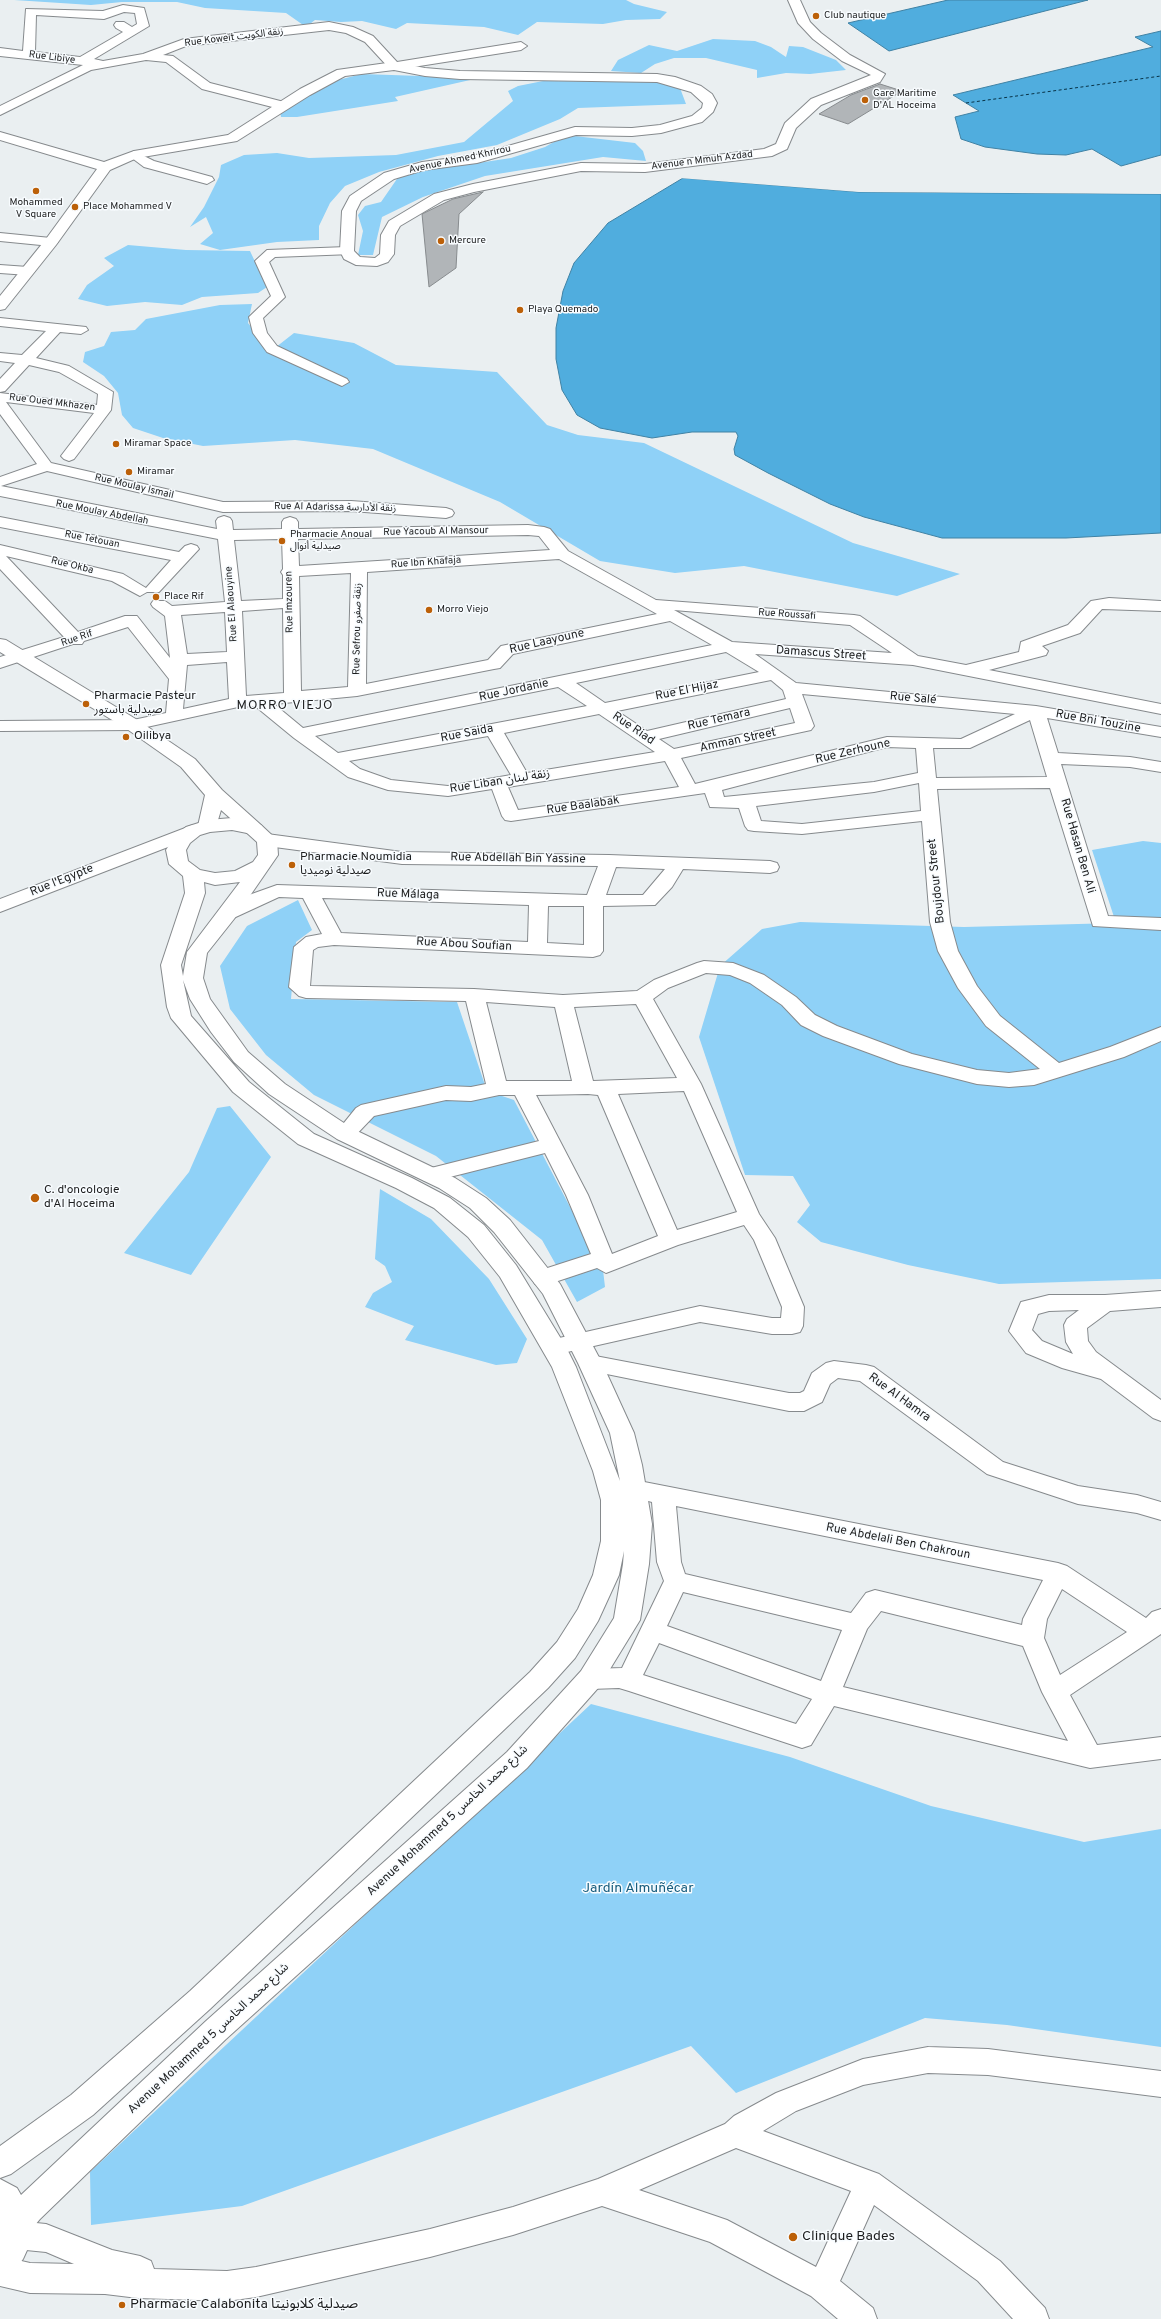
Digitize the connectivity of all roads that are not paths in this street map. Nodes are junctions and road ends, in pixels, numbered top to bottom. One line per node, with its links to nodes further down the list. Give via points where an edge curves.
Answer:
1 (794, 0): 19 (street, Avenue n Mmuh Azdad, via 804,23 817,36 846,58 879,74 875,79 816,102 790,126 782,146 767,153 662,166 581,167 473,188 439,197 394,224 388,235 387,254 383,259 377,262 356,261)
2 (104, 14): 3 (street); 3 (street, via 123,8 140,10 144,26); 6 (street, via 30,11)
3 (131, 32): 8 (street)
4 (521, 46): 10 (street)
5 (0, 52): 6 (street, Rue Libiye)
6 (29, 55): 8 (street, Rue Libiye)
7 (146, 56): 9 (street, Rue Koweït زنقة الكويت); 10 (street, Rue Koweït زنقة الكويت, via 184,43 329,26 349,30 369,39); 11 (street, via 169,59 206,86)
8 (82, 61): 9 (street, Rue Libiye)
9 (104, 64): 12 (street, Rue Koweït زنقة الكويت, via 88,67)
10 (394, 66): 11 (street, via 335,76); 19 (street, Avenue Ahmed Khrirou, via 425,72 460,74 670,80 696,89 707,97 710,103 708,109 696,119 661,129 632,132 575,131 477,159 422,166 389,176 355,199 349,211)
11 (284, 106): 14 (street, via 232,138)
12 (0, 111)
13 (0, 136): 15 (street)
14 (134, 155): 15 (street); 16 (street, via 149,164)
15 (105, 167): 18 (street)
16 (207, 180)
17 (0, 237): 18 (street)
18 (51, 242): 21 (street)
19 (347, 251): 28 (street, via 272,253 262,261 278,298 256,317 260,333 272,349)
20 (0, 269): 21 (street)
21 (28, 271): 22 (street)
22 (0, 306)
23 (0, 322): 24 (street)
24 (56, 328): 25 (street); 27 (street)
25 (81, 330)
26 (0, 357): 27 (street)
27 (25, 360): 29 (street); 32 (street, via 64,369 106,392)
28 (342, 382)
29 (0, 388)
30 (0, 397): 32 (street, Rue Oued Mkhazen)
31 (0, 404): 34 (street)
32 (104, 410): 33 (street)
33 (69, 456)
34 (46, 466): 35 (street); 37 (street, Rue Moulay Ismail)
35 (0, 482)
36 (6, 493): 40 (street); 41 (street, Rue Moulay Abdellah)
37 (223, 507): 38 (street, Rue Al Adarissa زنقة الأدارسة); 43 (street, Rue El Alaouyine)
38 (290, 507): 39 (street, Rue Al Adarissa زنقة الأدارسة, via 351,506); 42 (street, Rue Imzouren)
39 (446, 513)
40 (0, 521): 46 (street, Rue Tetouan)
41 (204, 533): 43 (street, Rue Yacoub Al Mansour); 46 (street)
42 (290, 535): 43 (street, Rue Yacoub Al Mansour); 45 (street, Rue Yacoub Al Mansour, via 538,531 544,532); 49 (street, Rue Imzouren)
43 (225, 536): 54 (street, Rue El Alaouyine)
44 (0, 550): 50 (street, Rue Okba, via 117,577)
45 (562, 554): 48 (street, Rue Ibn Khafaja); 52 (street)
46 (184, 558): 50 (street)
47 (0, 559): 57 (street)
48 (359, 567): 49 (street, Rue Ibn Khafaja); 72 (street, Rue Sefrou زنقة صفرو)
49 (289, 572): 51 (street, Rue Imzouren)
50 (153, 600): 54 (street); 56 (street); 64 (street, via 173,614)
51 (290, 603): 54 (street); 74 (street, Rue Imzouren)
52 (650, 603): 55 (street); 65 (street, Rue Roussafi, via 854,620)
53 (1161, 606): 61 (street, via 1109,603 1097,605 1074,629 1026,646)
54 (234, 607): 62 (street, Rue El Alaouyine)
55 (672, 616): 60 (street); 72 (street, Rue Laayoune, via 507,650 494,664)
56 (131, 620): 57 (street, Rue Rif); 69 (street)
57 (76, 640): 63 (street, Rue Rif)
58 (1075, 643): 61 (street)
59 (0, 644): 63 (street)
60 (728, 647): 65 (street, Damascus Street); 68 (street); 70 (street, Rue Jordanie)
61 (1027, 654): 67 (street)
62 (236, 656): 64 (street); 76 (street, Rue El Alaouyine)
63 (22, 657): 66 (street, Rue Rif); 82 (street, via 76,693)
64 (179, 660): 69 (street)
65 (913, 660): 67 (street, Damascus Street)
66 (0, 663)
67 (969, 670): 71 (street, Damascus Street)
68 (774, 674): 73 (street); 77 (street, Rue El Hijaz)
69 (177, 678): 81 (street)
70 (561, 681): 77 (street, Rue Riad); 86 (street, Rue Jordanie)
71 (1014, 681): 78 (street); 79 (street, Damascus Street)
72 (357, 691): 74 (street, Rue Laayoune)
73 (793, 695): 78 (street, Rue Salé); 87 (street, Rue Temara); 89 (street, Amman Street, via 805,726)
74 (293, 697): 75 (street, Rue Laayoune)
75 (259, 700): 76 (street, Rue Laayoune); 86 (street, Rue Liban زنقة لبنان)
76 (238, 702): 81 (street, Rue Laayoune)
77 (601, 708): 84 (street, Rue Saida); 87 (street, Rue Riad)
78 (1010, 708): 80 (street, Rue Salé)
79 (1161, 709)
80 (1036, 711): 85 (street, Rue Bni Touzine); 88 (street, Rue Zerhoune, via 964,744); 90 (street, Rue Hasan Ben Ali)
81 (174, 716): 82 (street, Rue Laayoune)
82 (133, 725): 83 (street, Rue Laayoune); 99 (street, via 188,763)
83 (0, 726)
84 (493, 730): 91 (street, Rue Saida); 93 (street)
85 (1161, 732)
86 (300, 734): 91 (street, Rue Liban زنقة لبنان)
87 (643, 737): 89 (street, Rue Riad)
88 (924, 742): 94 (street, Boujdour Street); 97 (street, Rue Zerhoune, via 887,742)
89 (672, 755): 93 (street, Rue Liban زنقة لبنان); 98 (street)
90 (1052, 758): 92 (street, via 1130,762); 95 (street, Rue Hasan Ben Ali)
91 (333, 759): 96 (street, Rue Liban زنقة لبنان, via 354,773 388,786 448,791)
92 (1161, 767)
93 (522, 779): 96 (street, Rue Liban زنقة لبنان)
94 (927, 780): 95 (street); 100 (street); 101 (street, Boujdour Street)
95 (1059, 782): 115 (street, Rue Hasan Ben Ali, via 1100,922)
96 (498, 783): 98 (street, Rue Baalabak, via 511,816)
97 (712, 786): 98 (street, Rue Zerhoune); 100 (street, via 716,803)
98 (690, 791)
99 (215, 794): 102 (street); 103 (street)
100 (746, 802): 101 (street, via 754,826 802,829)
101 (930, 815): 122 (street, Boujdour Street, via 940,922 948,950 968,988 993,1022)
102 (201, 828): 103 (street, via 232,824); 104 (street, Rue l'Egypte); 109 (street, via 182,840 176,850)
103 (260, 835): 105 (street, Rue Abdellah Bin Yassine, via 402,858); 107 (street, via 268,855)
104 (125, 856): 109 (street, Rue l'Egypte, via 164,858); 113 (street, Rue l'Egypte)
105 (609, 861): 106 (street, Rue Abdellah Bin Yassine); 112 (street)
106 (677, 864): 108 (street, Rue Abdellah Bin Yassine); 112 (street, Rue Málaga, via 666,883 648,901)
107 (258, 867): 109 (street, via 239,876 215,879); 114 (street, Avenue Mohammed 5 شارع محمد الخامس)
108 (770, 867)
109 (186, 869): 138 (street, via 196,893 171,965 177,1007 182,1018 240,1087 306,1138 442,1203 476,1231 508,1271)
110 (309, 891): 111 (street, Rue Málaga); 114 (street, Rue Málaga, via 277,891); 116 (street)
111 (539, 900): 112 (street, Rue Málaga); 117 (street)
112 (594, 901): 117 (street, Rue Abou Soufian, via 593,951)
113 (0, 906)
114 (227, 915): 128 (street, Avenue Mohammed 5 شارع محمد الخامس, via 197,952 193,978 200,999 241,1057 277,1089)
115 (1161, 924)
116 (334, 939): 117 (street, Rue Abou Soufian); 118 (street, Rue Abou Soufian, via 313,941 304,947 300,987 302,990)
117 (537, 948)
118 (474, 995): 120 (street); 124 (street, via 496,1086)
119 (642, 997): 120 (street); 122 (street, via 661,984 704,967 733,969 757,979 789,1001 808,1020 830,1031 906,1059 977,1077 1009,1080 1034,1078); 123 (street)
120 (563, 1001): 125 (street)
121 (1161, 1033): 122 (street, via 1116,1052)
122 (1056, 1070)
123 (691, 1084): 126 (street); 131 (street)
124 (499, 1088): 127 (street); 128 (street, via 471,1094 446,1093 368,1110)
125 (584, 1088): 126 (street); 127 (street)
126 (605, 1088): 132 (street)
127 (523, 1090): 129 (street)
128 (345, 1134): 130 (street, Avenue Mohammed 5 شارع محمد الخامس)
129 (550, 1145): 130 (street); 133 (street, via 576,1195)
130 (430, 1175): 134 (street, Avenue Mohammed 5 شارع محمد الخامس, via 478,1203 502,1226)
131 (749, 1216): 132 (street); 137 (street, via 764,1238 793,1307 792,1326 772,1326 700,1314)
132 (670, 1240): 133 (street, via 606,1265)
133 (603, 1258): 134 (street)
134 (542, 1278): 137 (street, Avenue Mohammed 5 شارع محمد الخامس, via 552,1290)
135 (1161, 1299): 136 (street)
136 (1105, 1303): 140 (street, via 1075,1325 1074,1334 1082,1351); 140 (street, via 1049,1303 1029,1308 1020,1331 1034,1347 1070,1362)
137 (579, 1341): 138 (street); 139 (street, Avenue Mohammed 5 شارع محمد الخامس)
138 (554, 1347): 159 (street, via 605,1471 613,1500 614,1541 606,1574 589,1614 566,1650 539,1680 200,2000 82,2105)
139 (590, 1363): 142 (street, Avenue Mohammed 5 شارع محمد الخامس, via 622,1433); 144 (street, Rue Al Hamra, via 789,1402 804,1402 814,1396 820,1379 834,1369 866,1373 995,1468 1078,1495 1137,1504)
140 (1108, 1373): 141 (street)
141 (1161, 1412)
142 (634, 1489): 143 (street, Rue Abdelali Ben Chakroun); 151 (street, Avenue Mohammed 5 شارع محمد الخامس, via 638,1524 636,1564 627,1620)
143 (663, 1495): 145 (street, Rue Abdelali Ben Chakroun); 146 (street, via 668,1562)
144 (1161, 1511)
145 (1058, 1573): 148 (street, Rue Abdelali Ben Chakroun); 150 (street, via 1035,1619)
146 (676, 1580): 147 (street); 149 (street)
147 (857, 1624): 150 (street, via 875,1600); 154 (street)
148 (1154, 1625): 153 (street)
149 (653, 1631): 152 (street); 154 (street)
150 (1032, 1638): 153 (street)
151 (590, 1679): 152 (street, via 621,1678); 163 (street, Avenue Mohammed 5 شارع محمد الخامس, via 517,1760 216,2030 29,2209)
152 (628, 1681): 154 (street, via 802,1737)
153 (1055, 1692): 156 (street)
154 (828, 1694): 156 (street)
155 (1161, 1748): 156 (street)
156 (1090, 1757)
157 (1161, 2084): 158 (street, via 1091,2073 988,2062 928,2060 863,2072 786,2102)
158 (735, 2134): 160 (street); 161 (street)
159 (0, 2164)
160 (869, 2184): 167 (street); 169 (street, via 989,2271)
161 (602, 2192): 166 (street, via 513,2221 430,2243 256,2282); 167 (street, via 717,2230)
162 (0, 2194): 163 (street, via 6,2198 13,2210)
163 (16, 2230): 164 (street, Avenue Mohammed 5 شارع محمد الخامس, via 12,2248); 166 (street, via 46,2238 112,2265)
164 (0, 2264)
165 (0, 2271): 166 (street, via 30,2278 105,2279)
166 (207, 2286)
167 (822, 2286): 168 (street)
168 (862, 2319)
169 (1034, 2319)

